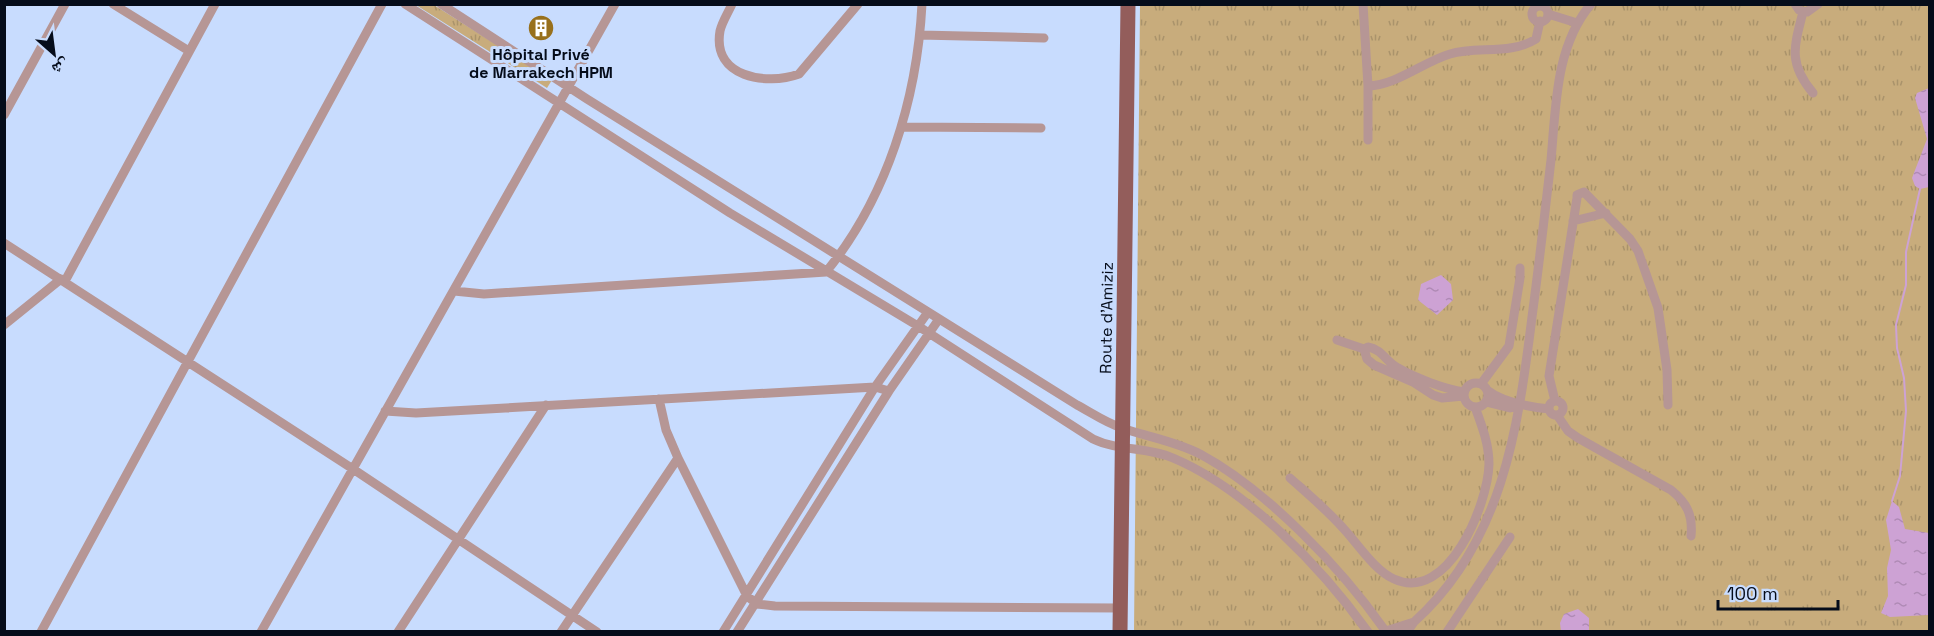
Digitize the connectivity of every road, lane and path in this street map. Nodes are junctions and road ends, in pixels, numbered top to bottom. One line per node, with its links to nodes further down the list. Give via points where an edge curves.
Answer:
1 (65, 4): 28 (street)
2 (113, 4): 23 (street)
3 (215, 4): 23 (street)
4 (382, 4): 49 (street)
5 (405, 4): 27 (street)
6 (441, 4): 25 (street)
7 (615, 4): 25 (street)
8 (732, 4): 9 (street, via 720,29 723,54 742,75 771,80 799,74)
9 (858, 4)
10 (922, 4): 21 (street)
11 (1128, 4): 62 (main road, Route d'Amiziz)
12 (1363, 4): 24 (street)
13 (1591, 4): 20 (street)
14 (1795, 4): 17 (street)
15 (1818, 4): 17 (street, via 1811,12)
16 (1540, 5): 18 (street); 19 (street, via 1533,14)
17 (1803, 12): 26 (street, via 1794,58 1797,70)
18 (1548, 14): 19 (street); 20 (street)
19 (1540, 21): 24 (street, via 1536,39 1524,45 1452,53 1385,83)
20 (1577, 23): 57 (street, via 1559,75)
21 (920, 35): 22 (street); 29 (street)
22 (1044, 38)
23 (189, 51): 40 (street)
24 (1368, 86): 31 (street)
25 (569, 87): 27 (street); 32 (street)
26 (1813, 93)
27 (559, 104): 33 (street); 41 (street)
28 (4, 115)
29 (902, 127): 30 (street); 37 (street, via 879,187)
30 (1041, 128)
31 (1368, 141)
32 (740, 194): 33 (street); 37 (street)
33 (730, 213): 39 (street)
34 (1606, 213): 35 (street); 35 (street, via 1588,194 1580,192); 58 (street, via 1638,251 1658,308)
35 (1573, 221): 60 (street, via 1549,376)
36 (4, 243): 40 (street)
37 (840, 256): 39 (street); 42 (street)
38 (1520, 268): 51 (street, via 1509,346)
39 (826, 272): 41 (street, via 484,294); 45 (street)
40 (63, 280): 44 (street); 49 (street)
41 (454, 291): 61 (street)
42 (928, 312): 43 (street); 45 (street)
43 (939, 319): 46 (street); 62 (street, via 1077,405)
44 (4, 325)
45 (918, 326): 46 (street); 50 (street)
46 (929, 334): 52 (street); 63 (street, via 1093,439)
47 (1337, 340): 48 (street)
48 (1364, 349): 53 (street, via 1375,348 1399,369); 53 (street, via 1367,359 1374,364 1433,395 1442,398)
49 (187, 362): 65 (street); 76 (street)
50 (875, 387): 52 (street); 54 (street); 70 (street)
51 (1484, 387): 53 (street, via 1473,383); 55 (street); 57 (street, via 1495,396)
52 (889, 391): 71 (street)
53 (1464, 394): 59 (street)
54 (659, 399): 56 (street); 64 (street)
55 (1486, 402): 57 (street, via 1510,408); 59 (street)
56 (546, 405): 61 (street); 69 (street)
57 (1520, 405): 60 (street); 74 (street, via 1504,472 1483,531 1452,583)
58 (1668, 405)
59 (1475, 407): 66 (street, via 1488,450 1483,500 1452,560 1423,580 1403,582 1383,572 1342,526)
60 (1554, 408): 67 (street, via 1568,431 1681,498 1693,522)
61 (385, 411): 65 (street)
62 (1122, 428): 63 (main road, Route d'Amiziz); 75 (street, via 1201,455 1251,490 1330,563)
63 (1122, 447): 72 (main road, Route d'Amiziz); 84 (street, via 1174,458 1218,483 1290,544)
64 (678, 459): 70 (street); 73 (street)
65 (353, 469): 69 (street); 77 (street)
66 (1290, 478)
67 (1691, 536)
68 (1510, 537): 86 (street)
69 (458, 540): 73 (street); 78 (street)
70 (747, 596): 71 (street); 81 (street)
71 (757, 604): 72 (street); 82 (street)
72 (1120, 608): 83 (main road, Route d'Amiziz)
73 (572, 614): 79 (street); 80 (street)
74 (1414, 622): 75 (street); 85 (street)
75 (1386, 630)
76 (41, 632)
77 (261, 632)
78 (398, 632)
79 (561, 632)
80 (597, 632)
81 (723, 632)
82 (737, 632)
83 (1120, 632)
84 (1368, 632)
85 (1407, 632)
86 (1447, 632)

